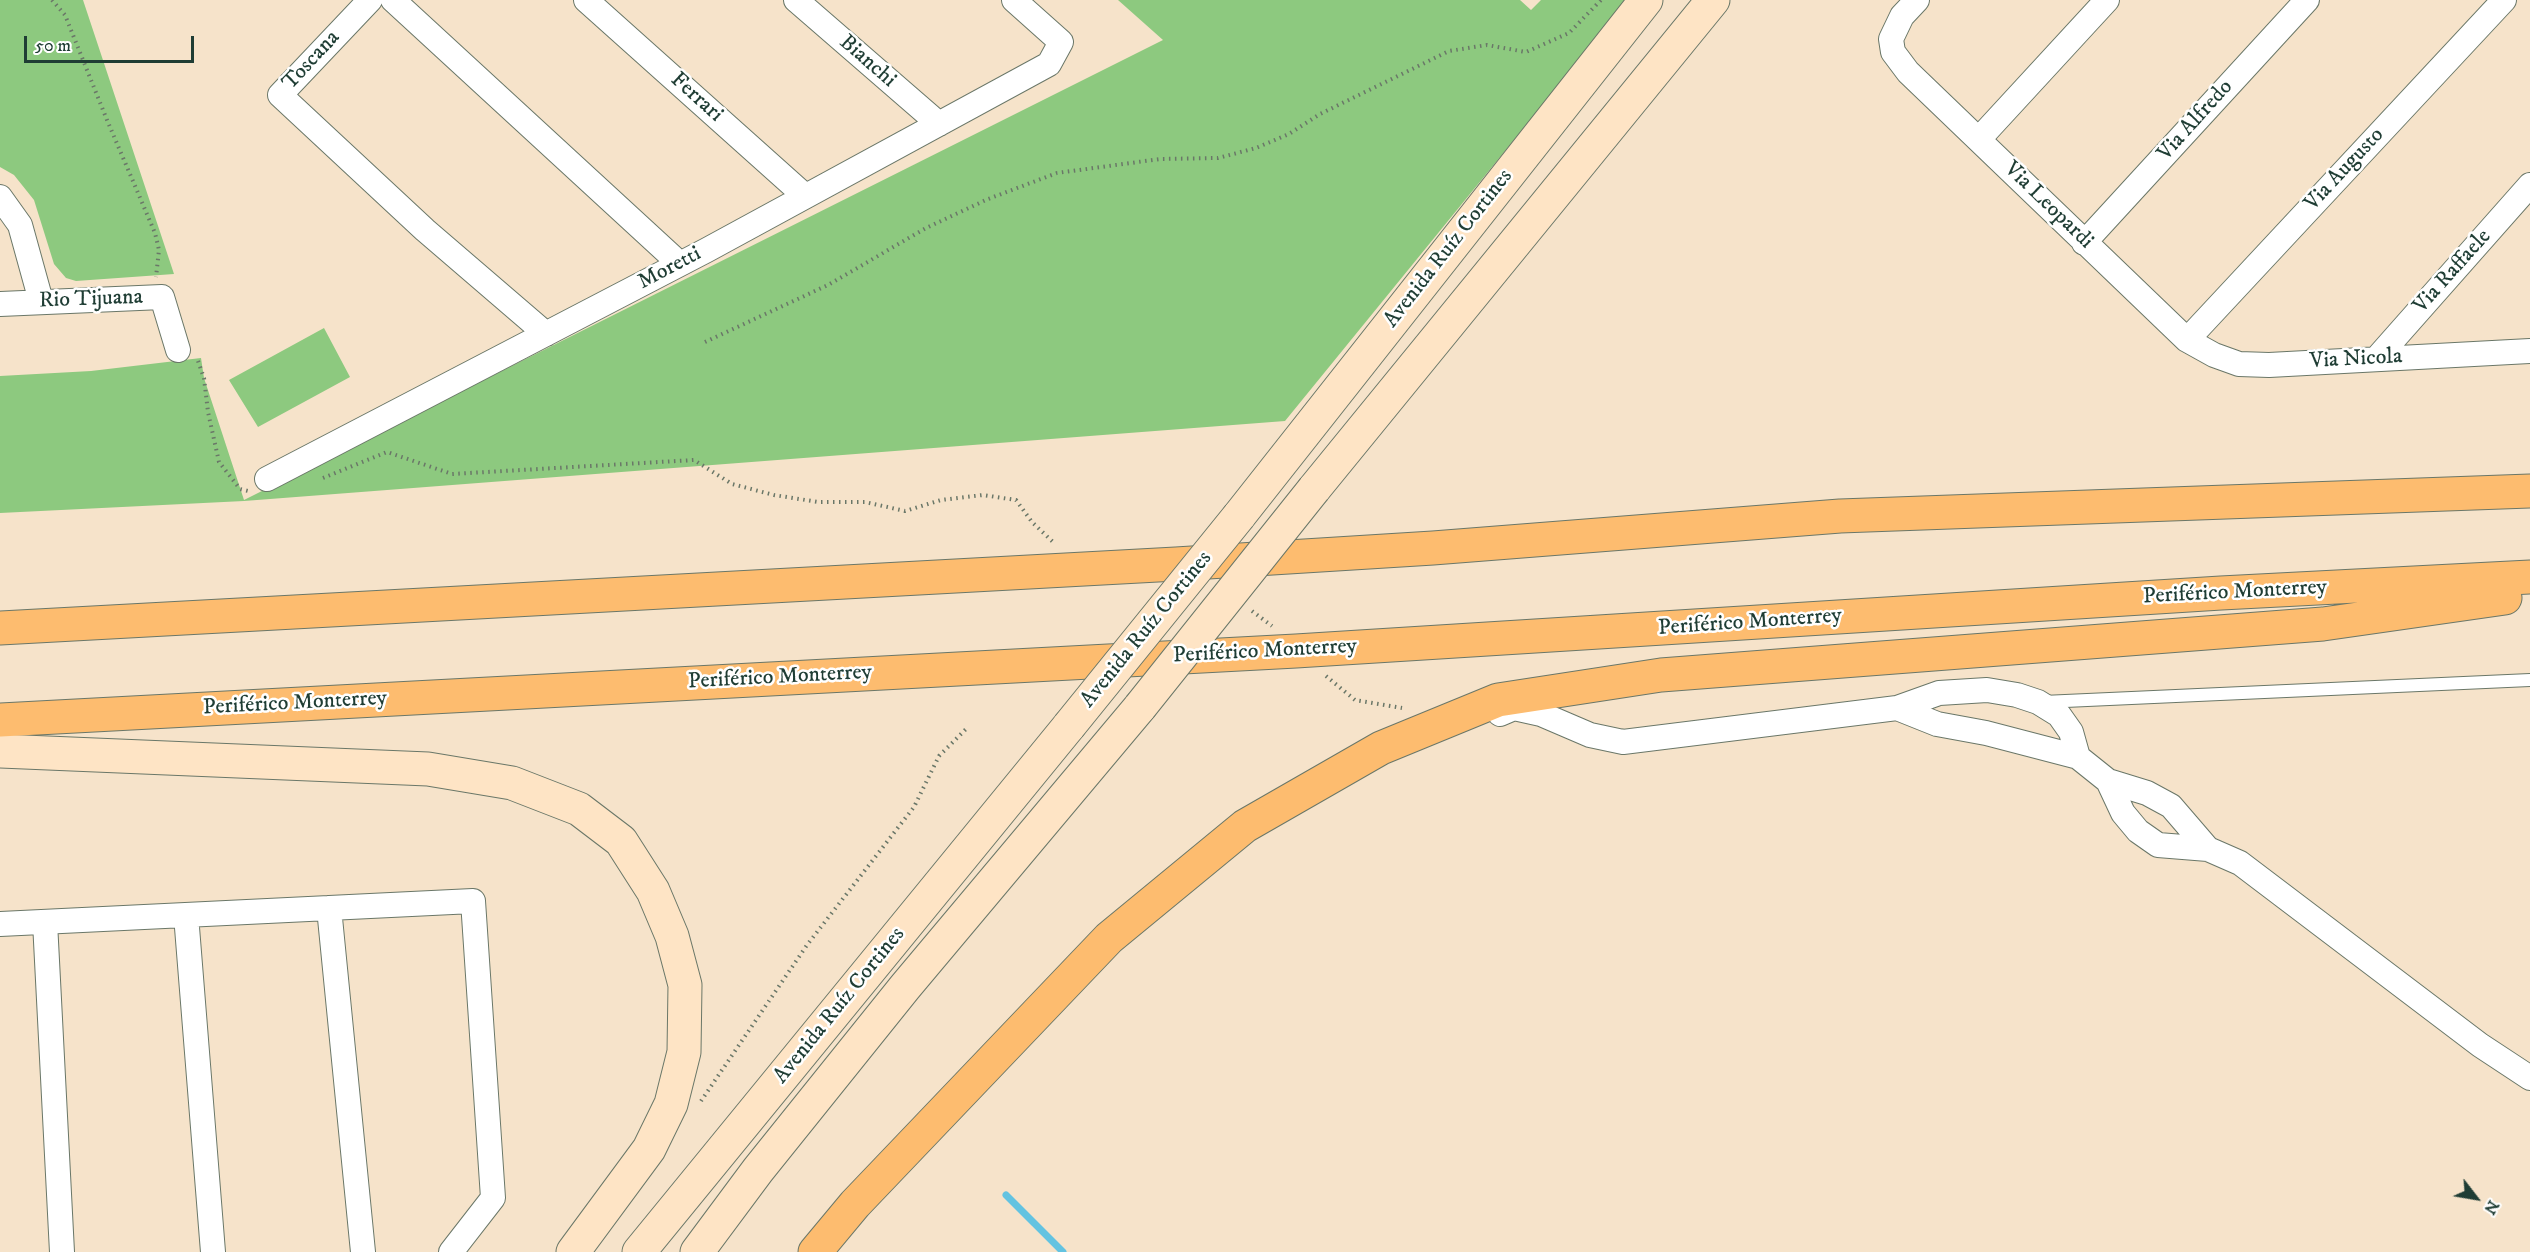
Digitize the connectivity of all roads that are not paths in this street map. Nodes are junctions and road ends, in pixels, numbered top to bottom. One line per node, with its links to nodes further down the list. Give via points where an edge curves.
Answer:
1 (370, 0): 21 (street, Toscana, via 280,95 425,230)
2 (393, 0): 18 (street)
3 (586, 0): 16 (street, Ferrari)
4 (796, 0): 12 (street, Bianchi)
5 (1014, 0): 12 (street, Moretti, via 1061,42 1049,64)
6 (1646, 0): 50 (main road, Avenida Ruíz Cortines, bridge, via 1239,516)
7 (1713, 0): 51 (main road, Avenida Ruíz Cortines, bridge, via 1140,708 905,987)
8 (1917, 0): 13 (street, Via Leopardi, via 1902,16 1891,39 1893,52 1908,72)
9 (2107, 0): 13 (street)
10 (2307, 0): 17 (street, Via Alfredo)
11 (2504, 0): 22 (street, Via Augusto)
12 (939, 124): 16 (street, Moretti)
13 (1978, 139): 17 (street, Via Leopardi)
14 (2530, 185): 25 (street, Via Raffaele)
15 (0, 196): 19 (street, via 20,225)
16 (805, 196): 18 (street, Moretti)
17 (2084, 243): 22 (street, Via Leopardi)
18 (680, 264): 21 (street, Moretti)
19 (41, 301): 20 (street, Rio Tijuana); 23 (street, Rio Tijuana, via 162,297)
20 (0, 304)
21 (546, 334): 26 (street, Moretti)
22 (2187, 340): 25 (street, Via Nicola, via 2239,364)
23 (178, 350)
24 (2530, 351): 25 (street, Via Nicola)
25 (2377, 358)
26 (258, 485)
27 (2530, 491): 30 (highway, via 1840,516 1200,563)
28 (2530, 577): 34 (highway, Periférico Monterrey, via 1296,651)
29 (2530, 594): 44 (highway, via 2323,624 1661,675 1498,700 1381,748 1245,826 1109,938)
30 (0, 628)
31 (2530, 680): 32 (lane)
32 (2038, 702): 33 (street, via 1987,690 1939,693); 36 (street, via 2059,715 2071,732)
33 (1897, 708): 36 (street, via 1937,724); 44 (street, via 1623,742 1590,735 1541,714 1514,708 1354,770 1193,872)
34 (0, 720)
35 (0, 751): 49 (main road, via 428,770 512,783 579,808 621,841 653,891 672,936 685,985 684,1052 671,1104 649,1149)
36 (2078, 758): 37 (street)
37 (2108, 781): 38 (street, via 2147,793 2171,806); 38 (street, via 2123,813 2138,831 2158,845)
38 (2208, 849): 43 (street, via 2240,863 2480,1045)
39 (329, 908): 40 (street); 47 (street); 48 (street, via 473,902 493,1198)
40 (186, 915): 41 (street); 46 (street)
41 (45, 922): 42 (street); 45 (street)
42 (0, 924)
43 (2530, 1078)
44 (855, 1204): 52 (street); 53 (highway)
45 (62, 1252)
46 (213, 1252)
47 (363, 1252)
48 (451, 1252)
49 (573, 1252)
50 (639, 1252)
51 (697, 1252)
52 (808, 1252)
53 (814, 1252)

